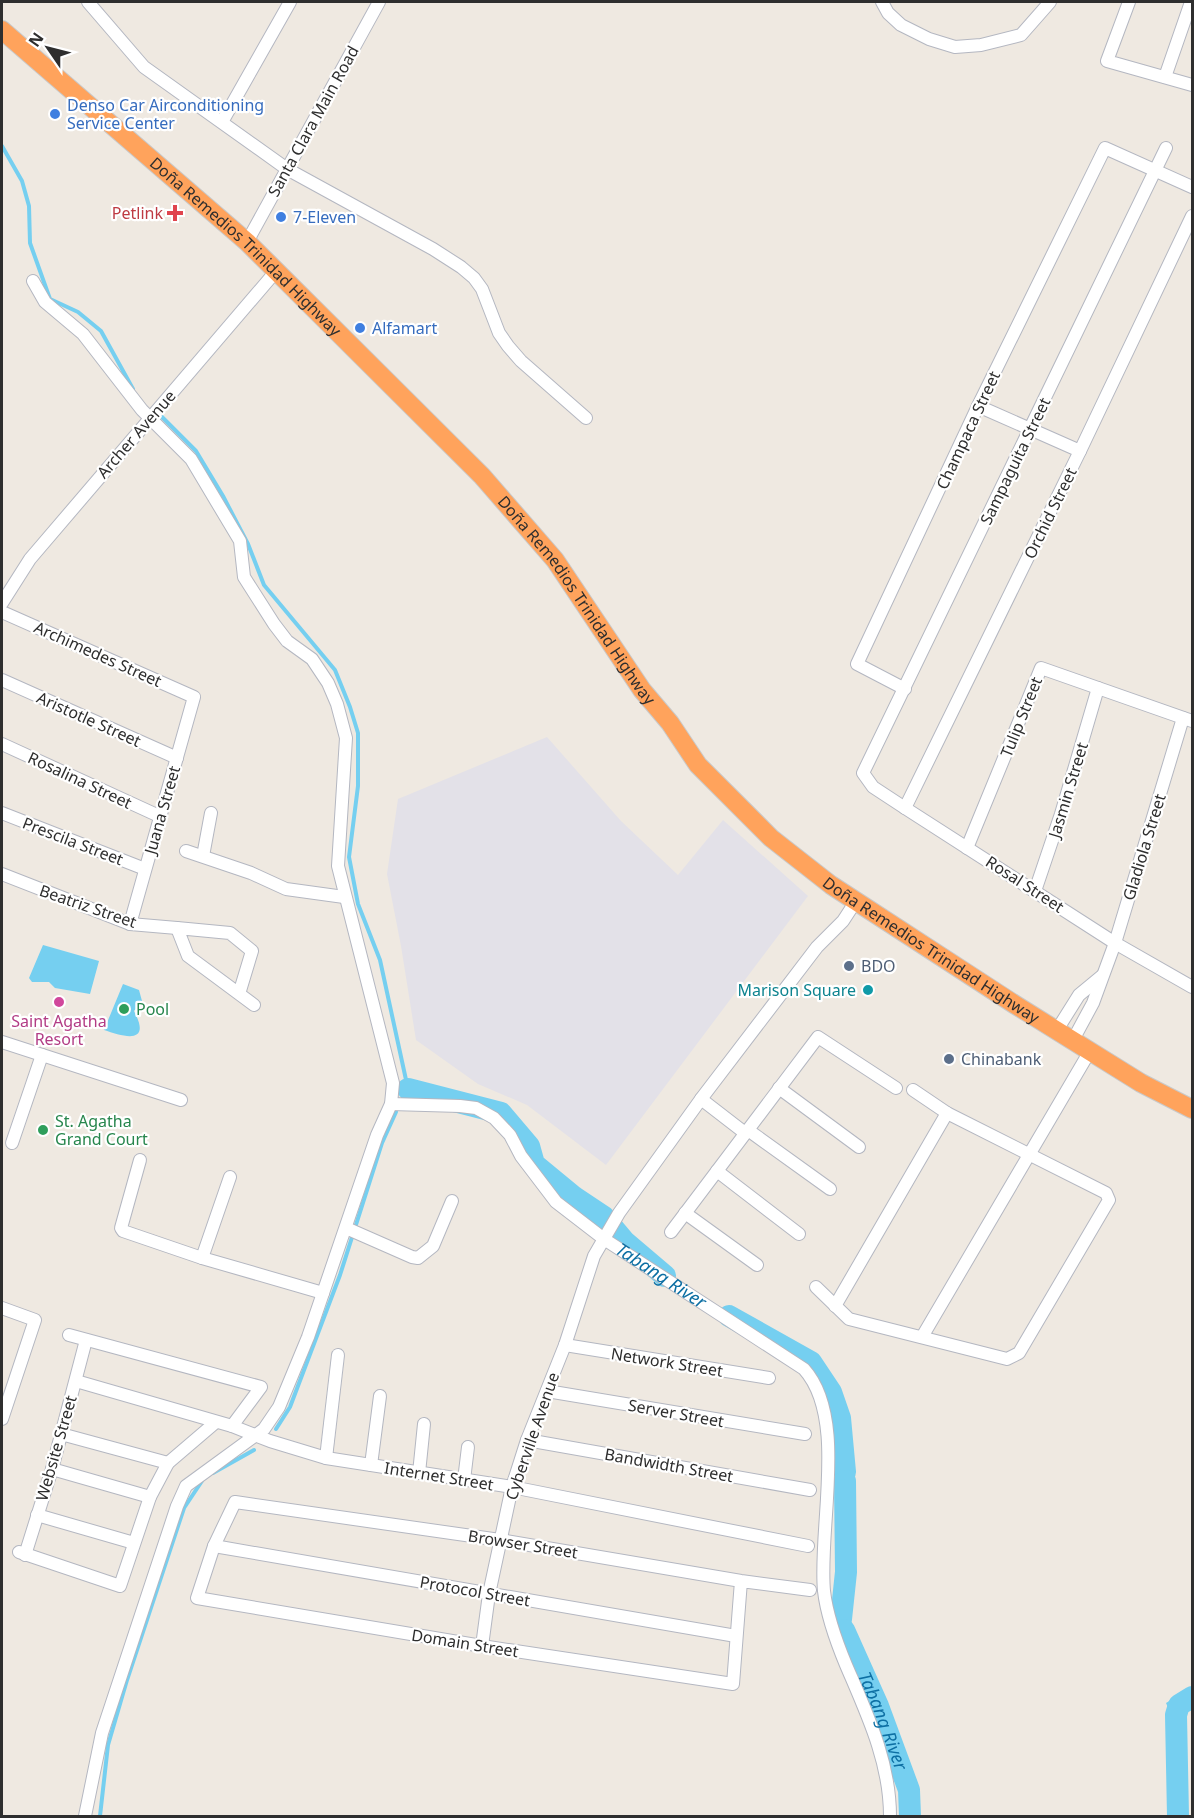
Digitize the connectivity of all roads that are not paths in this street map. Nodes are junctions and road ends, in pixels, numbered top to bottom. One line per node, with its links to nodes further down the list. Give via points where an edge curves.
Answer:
1 (88, 2): 11 (street, via 144,67)
2 (290, 2): 11 (street)
3 (379, 2): 13 (street, Santa Clara Main Road)
4 (882, 2): 5 (street, via 901,25 955,47 1022,35)
5 (1050, 2)
6 (1129, 2): 9 (street, via 1107,61)
7 (1191, 2): 9 (street)
8 (2, 30): 17 (highway, Doña Remedios Trinidad Highway)
9 (1165, 78): 10 (street)
10 (1192, 85)
11 (222, 122): 13 (street)
12 (1166, 148): 14 (street, Sampaguita Street)
13 (287, 169): 17 (street, Santa Clara Main Road); 22 (street, via 461,267 482,289 508,346)
14 (1155, 170): 15 (street); 20 (street, Champaca Street, via 1105,148); 23 (street, Sampaguita Street)
15 (1192, 187)
16 (1192, 216): 24 (street, Orchid Street)
17 (247, 242): 18 (highway, Doña Remedios Trinidad Highway)
18 (277, 270): 21 (street, Archer Avenue); 46 (highway, Doña Remedios Trinidad Highway, via 482,476 555,560 642,690 698,765 771,838)
19 (33, 281): 21 (street, via 45,302 82,334)
20 (978, 406): 23 (street); 29 (street, Champaca Street, via 857,664)
21 (151, 418): 25 (street, Archer Avenue, via 30,559); 45 (street, via 191,459 240,541 244,578 287,641 312,659 337,704 346,738 338,866)
22 (586, 418)
23 (1030, 429): 24 (street); 29 (street, Sampaguita Street)
24 (1080, 451): 35 (street, Orchid Street)
25 (2, 603)
26 (2, 612): 30 (street, Archimedes Street)
27 (2, 680): 33 (street, Aristotle Street)
28 (1098, 688): 31 (street, Tulip Street); 39 (street, Tulip Street, via 1041,668); 44 (street, Jasmin Street)
29 (905, 689): 34 (street, Sampaguita Street)
30 (194, 696): 33 (street, Juana Street)
31 (1188, 719): 49 (street, Gladiola Street)
32 (2, 744): 38 (street, Rosalina Street)
33 (177, 758): 38 (street, Juana Street)
34 (863, 773): 35 (street, Rosal Street, via 873,787)
35 (905, 808): 39 (street, Rosal Street)
36 (2, 813): 42 (street, Prescila Street)
37 (211, 813): 41 (street)
38 (159, 816): 42 (street, Juana Street)
39 (967, 848): 44 (street, Rosal Street)
40 (186, 851): 41 (street)
41 (202, 856): 45 (street, via 286,889)
42 (145, 869): 47 (street, Juana Street)
43 (2, 874): 47 (street, Beatriz Street)
44 (1035, 891): 49 (street, Rosal Street)
45 (345, 897): 64 (street, via 393,1083)
46 (856, 901): 54 (highway, Doña Remedios Trinidad Highway); 63 (street, Cyberville Avenue)
47 (130, 924): 48 (street, Beatriz Street)
48 (177, 928): 52 (street, via 188,956); 52 (street, Beatriz Street, via 230,933 252,951)
49 (1115, 943): 50 (street, Gladiola Street); 51 (street, Rosal Street)
50 (1102, 975): 54 (street, Gladiola Street, via 1079,995); 55 (street, Gladiola Street, via 1093,1003)
51 (1192, 987)
52 (239, 994): 53 (street)
53 (254, 1005)
54 (1057, 1030): 55 (highway, Doña Remedios Trinidad Highway)
55 (1073, 1040): 57 (highway, Doña Remedios Trinidad Highway)
56 (2, 1042): 58 (street)
57 (1090, 1051): 65 (highway, Doña Remedios Trinidad Highway); 70 (street)
58 (42, 1055): 62 (street); 68 (street)
59 (779, 1088): 60 (street, via 818,1037); 67 (street); 69 (street)
60 (896, 1088)
61 (913, 1089): 66 (street)
62 (181, 1100)
63 (701, 1100): 67 (street); 80 (street, Cyberville Avenue)
64 (391, 1104): 77 (street, via 377,1135); 80 (street, via 476,1108 494,1118 556,1202)
65 (1192, 1109)
66 (947, 1113): 70 (street); 85 (street)
67 (747, 1132): 72 (street); 74 (street)
68 (12, 1143)
69 (859, 1147)
70 (1029, 1154): 88 (street); 88 (street, via 1106,1193 1109,1200 1019,1353 1007,1359)
71 (140, 1160): 81 (street, via 121,1228)
72 (717, 1171): 76 (street); 79 (street)
73 (230, 1177): 81 (street)
74 (830, 1190)
75 (452, 1201): 77 (street, via 433,1246 418,1258)
76 (685, 1213): 78 (street); 82 (street)
77 (351, 1230): 84 (street)
78 (671, 1232)
79 (799, 1234)
80 (605, 1236): 90 (street, Cyberville Avenue, via 594,1256); 125 (street, via 804,1369 813,1379 826,1415 828,1477 823,1549 827,1613 879,1743)
81 (202, 1258): 84 (street)
82 (757, 1265)
83 (816, 1287): 85 (street)
84 (323, 1293): 102 (street, via 286,1391 264,1429)
85 (835, 1306): 88 (street, via 849,1319)
86 (2, 1308): 96 (street, via 35,1320)
87 (69, 1335): 89 (street)
88 (922, 1337)
89 (86, 1340): 93 (street, Website Street); 99 (street, via 261,1387)
90 (565, 1345): 92 (street, Network Street); 94 (street, Cyberville Avenue)
91 (338, 1355): 105 (street)
92 (769, 1378)
93 (76, 1381): 97 (street, Internet Street); 100 (street, Website Street)
94 (547, 1391): 101 (street, Server Street); 103 (street, Cyberville Avenue)
95 (380, 1396): 107 (street)
96 (2, 1419)
97 (216, 1422): 99 (street, Internet Street); 106 (street)
98 (424, 1424): 109 (street)
99 (232, 1426): 102 (street, Internet Street)
100 (61, 1434): 106 (street); 108 (street, Website Street)
101 (804, 1434)
102 (255, 1435): 105 (street, Internet Street); 124 (street, via 186,1486 177,1506 102,1733)
103 (527, 1440): 111 (street, Cyberville Avenue); 112 (street, Bandwidth Street)
104 (468, 1447): 110 (street)
105 (326, 1458): 107 (street, Internet Street)
106 (168, 1463): 113 (street)
107 (371, 1466): 109 (street, Internet Street)
108 (52, 1469): 113 (street); 114 (street, Website Street)
109 (419, 1473): 110 (street, Internet Street)
110 (464, 1480): 111 (street, Internet Street)
111 (512, 1487): 115 (street, Cyberville Avenue); 118 (street, Internet Street)
112 (810, 1490)
113 (150, 1497): 116 (street)
114 (37, 1515): 116 (street); 116 (street, Website Street, via 22,1553 120,1586)
115 (500, 1540): 117 (street, Browser Street, via 235,1503); 119 (street, Browser Street); 121 (street, Cyberville Avenue)
116 (134, 1543)
117 (214, 1546): 121 (street, Protocol Street); 123 (street, Domain Street, via 197,1598)
118 (808, 1546)
119 (741, 1581): 120 (street, Browser Street); 122 (street)
120 (810, 1590)
121 (489, 1594): 122 (street, Protocol Street); 123 (street, Cyberville Avenue)
122 (736, 1636): 123 (street, Domain Street, via 734,1684)
123 (482, 1646)
124 (85, 1816)
125 (890, 1816)

